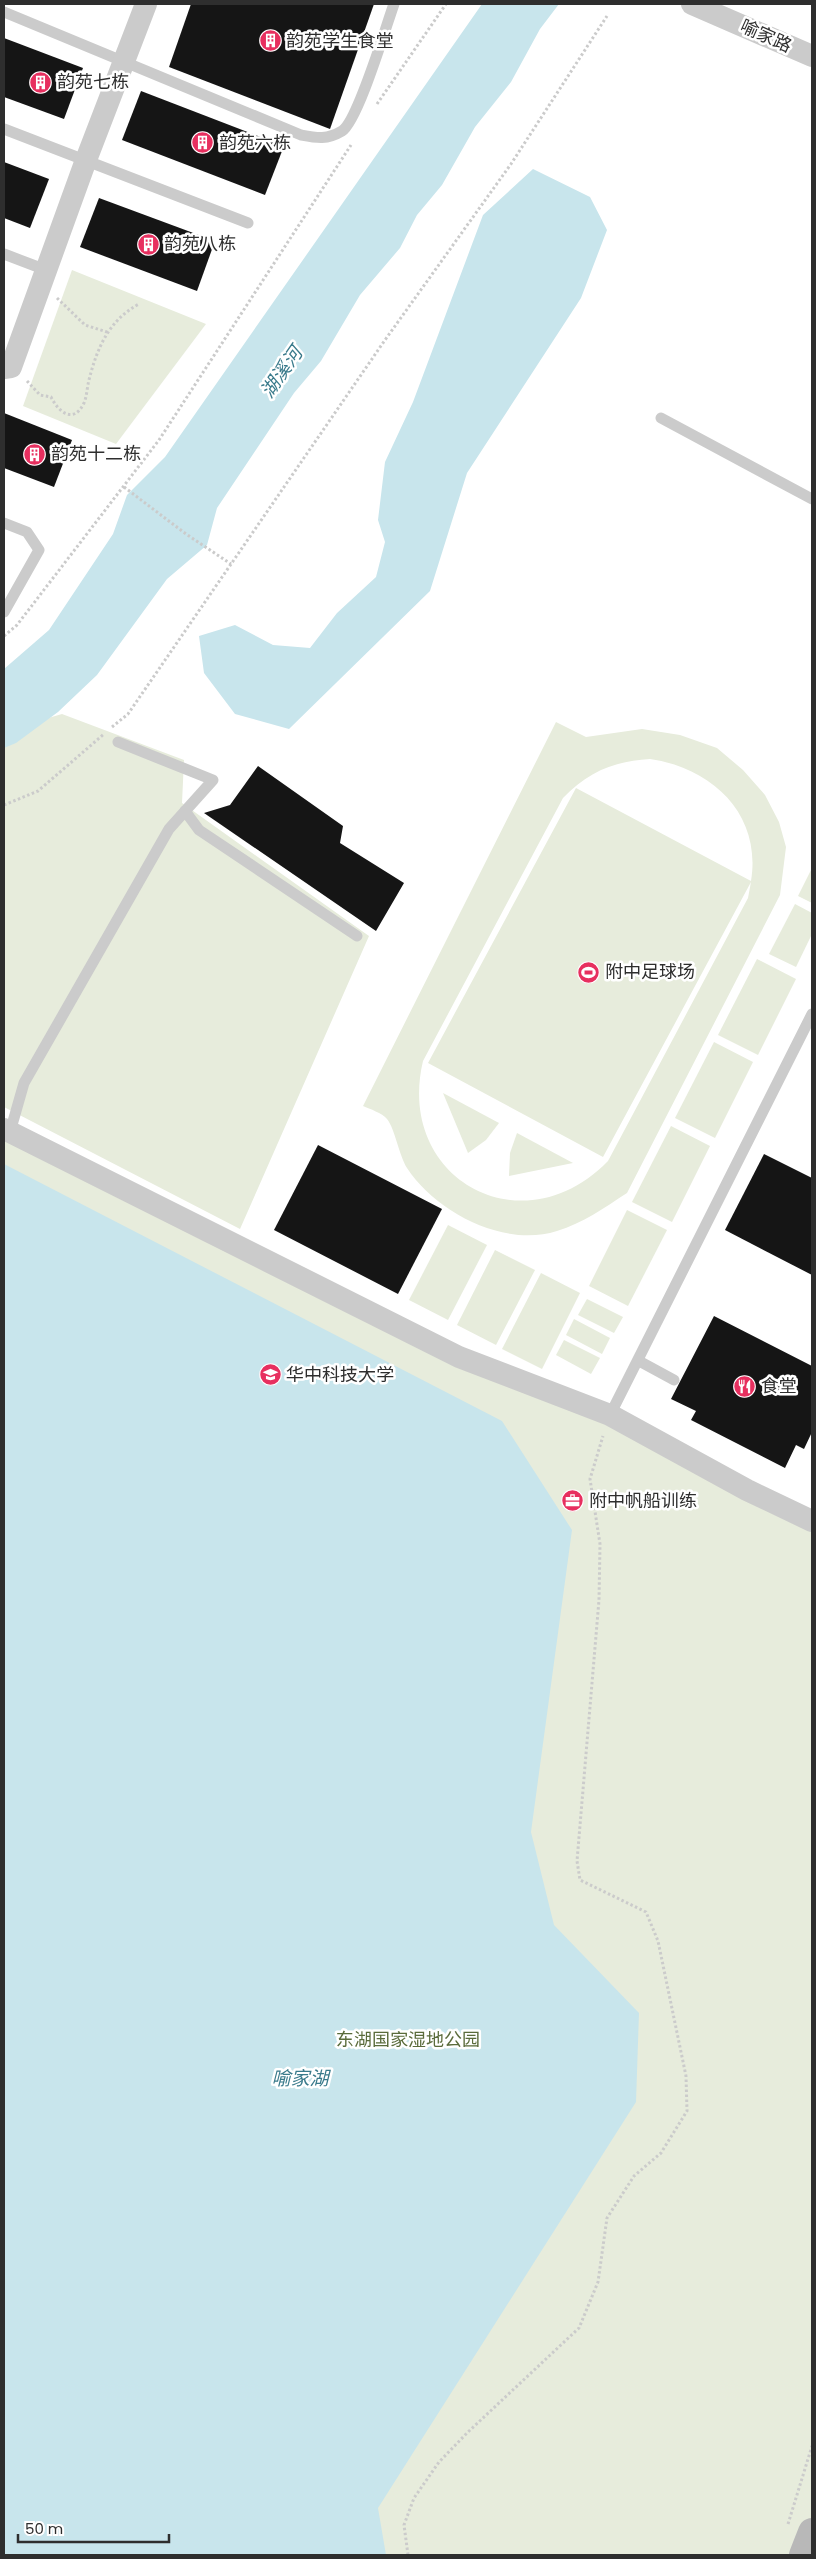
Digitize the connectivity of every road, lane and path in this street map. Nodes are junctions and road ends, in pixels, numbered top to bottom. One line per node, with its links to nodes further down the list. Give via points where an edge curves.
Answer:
1 (146, 4): 8 (street)
2 (394, 4): 8 (lane, via 357,109 343,131 323,139 301,135)
3 (446, 4): 9 (path)
4 (692, 4): 7 (street, 喻家路)
5 (4, 12): 8 (lane)
6 (607, 16): 23 (path, via 511,164)
7 (812, 56)
8 (123, 63): 12 (street)
9 (376, 106)
10 (4, 129): 12 (lane)
11 (354, 140): 20 (path, via 159,440)
12 (86, 160): 13 (lane); 15 (street)
13 (248, 224)
14 (4, 254): 15 (lane)
15 (44, 276): 17 (path, via 86,325); 18 (street)
16 (139, 304): 17 (path, via 118,318)
17 (107, 332): 18 (path, via 93,362 84,403 74,414 66,415 57,409 51,397 40,394)
18 (8, 368)
19 (661, 418): 21 (lane)
20 (124, 486): 23 (path); 25 (path, via 17,625)
21 (812, 499)
22 (4, 523): 24 (lane, via 27,532 38,550)
23 (231, 564): 27 (path, via 128,714 38,791)
24 (4, 612)
25 (4, 636)
26 (118, 742): 28 (lane, via 213,780)
27 (4, 805)
28 (185, 811): 29 (lane, via 199,830); 31 (lane, via 169,829 24,1083)
29 (357, 936)
30 (812, 1014): 32 (lane)
31 (7, 1131): 34 (street, via 459,1358)
32 (639, 1361): 33 (lane); 34 (lane)
33 (674, 1380)
34 (610, 1415): 35 (street, via 747,1490); 38 (path, via 590,1479 600,1544 599,1600 577,1861 580,1880 646,1912 658,1941 686,2076 687,2111 661,2153 634,2176 607,2218 598,2282 579,2328 468,2432 439,2462 414,2498 404,2525)
35 (812, 1521)
36 (812, 2446): 37 (path)
37 (799, 2530): 39 (main road)
38 (408, 2555)
39 (803, 2555)

